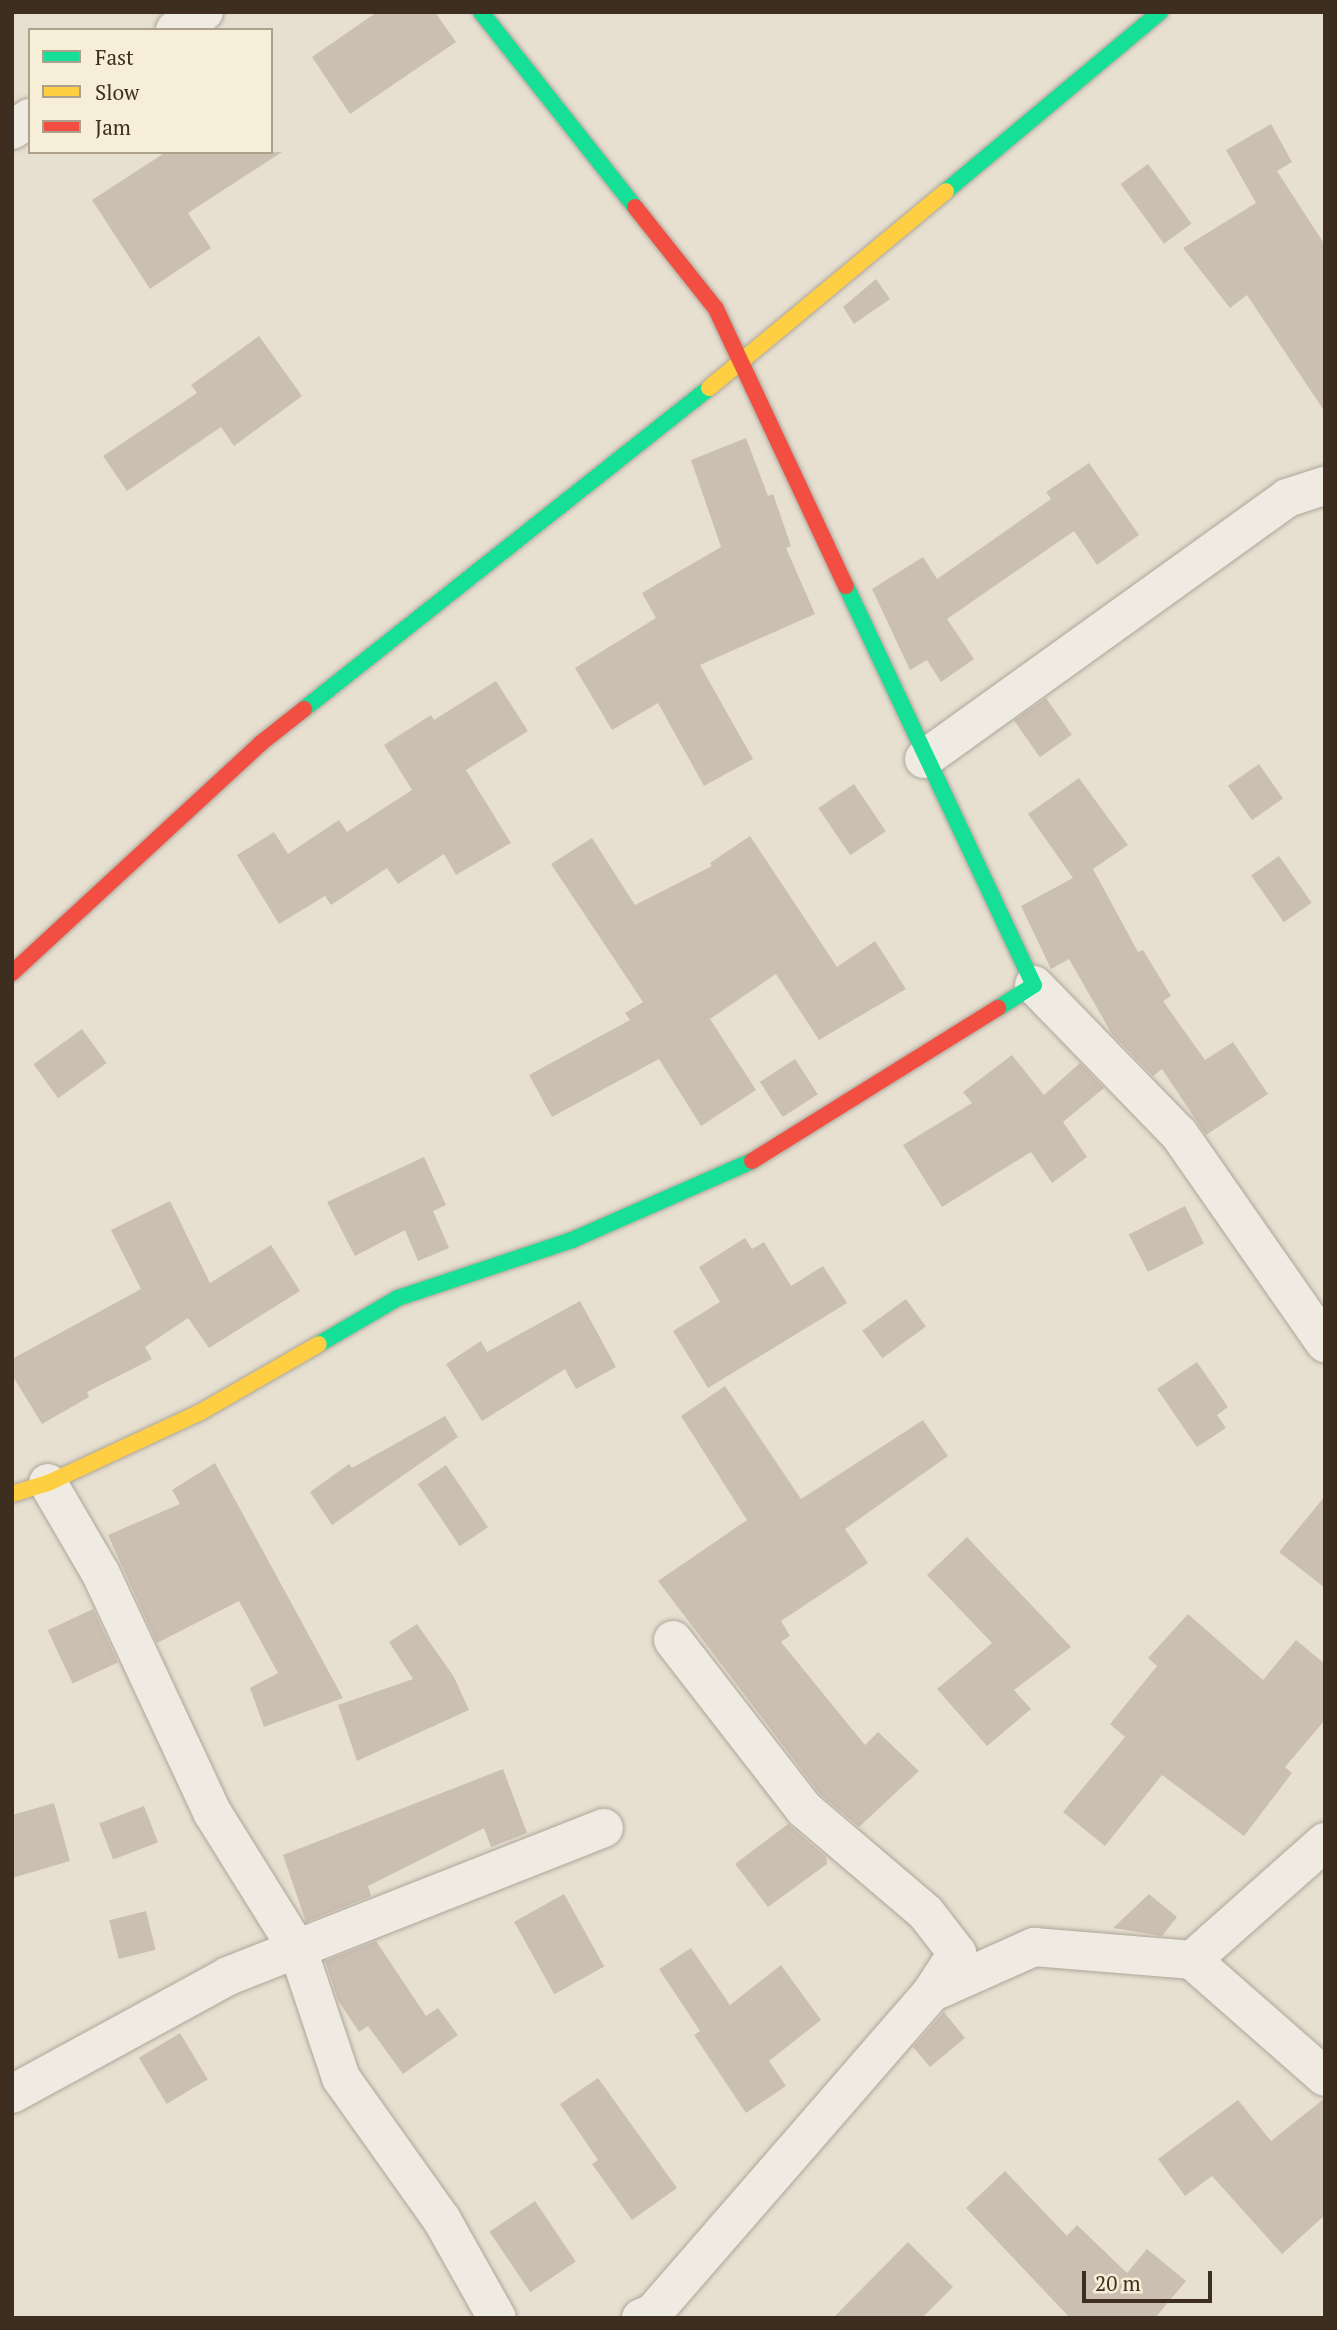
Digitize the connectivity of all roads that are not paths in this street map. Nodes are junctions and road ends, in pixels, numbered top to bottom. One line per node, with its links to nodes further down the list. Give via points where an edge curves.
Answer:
1 (204, 12): 4 (street)
2 (481, 12): 7 (street, via 716,309)
3 (1160, 12): 7 (street)
4 (178, 28)
5 (28, 119): 6 (street)
6 (12, 130)
7 (741, 362): 9 (street); 10 (street, via 261,743)
8 (1325, 486): 9 (street, via 1287,498)
9 (924, 759): 11 (street)
10 (12, 973)
11 (1034, 985): 12 (street, via 1179,1134); 13 (street, via 741,1168 572,1240 398,1298 199,1413)
12 (1325, 1343)
13 (48, 1483): 14 (street); 18 (street, via 101,1574 212,1812)
14 (12, 1494)
15 (673, 1640): 20 (street, via 804,1809 926,1913 957,1953)
16 (604, 1828): 18 (street)
17 (1325, 1842): 19 (street)
18 (298, 1950): 22 (street, via 228,1976); 24 (street, via 341,2078 442,2220)
19 (1192, 1959): 20 (street, via 1034,1947); 21 (street)
20 (931, 1993): 23 (street)
21 (1325, 2077)
22 (12, 2094)
23 (649, 2316)
24 (498, 2318)

